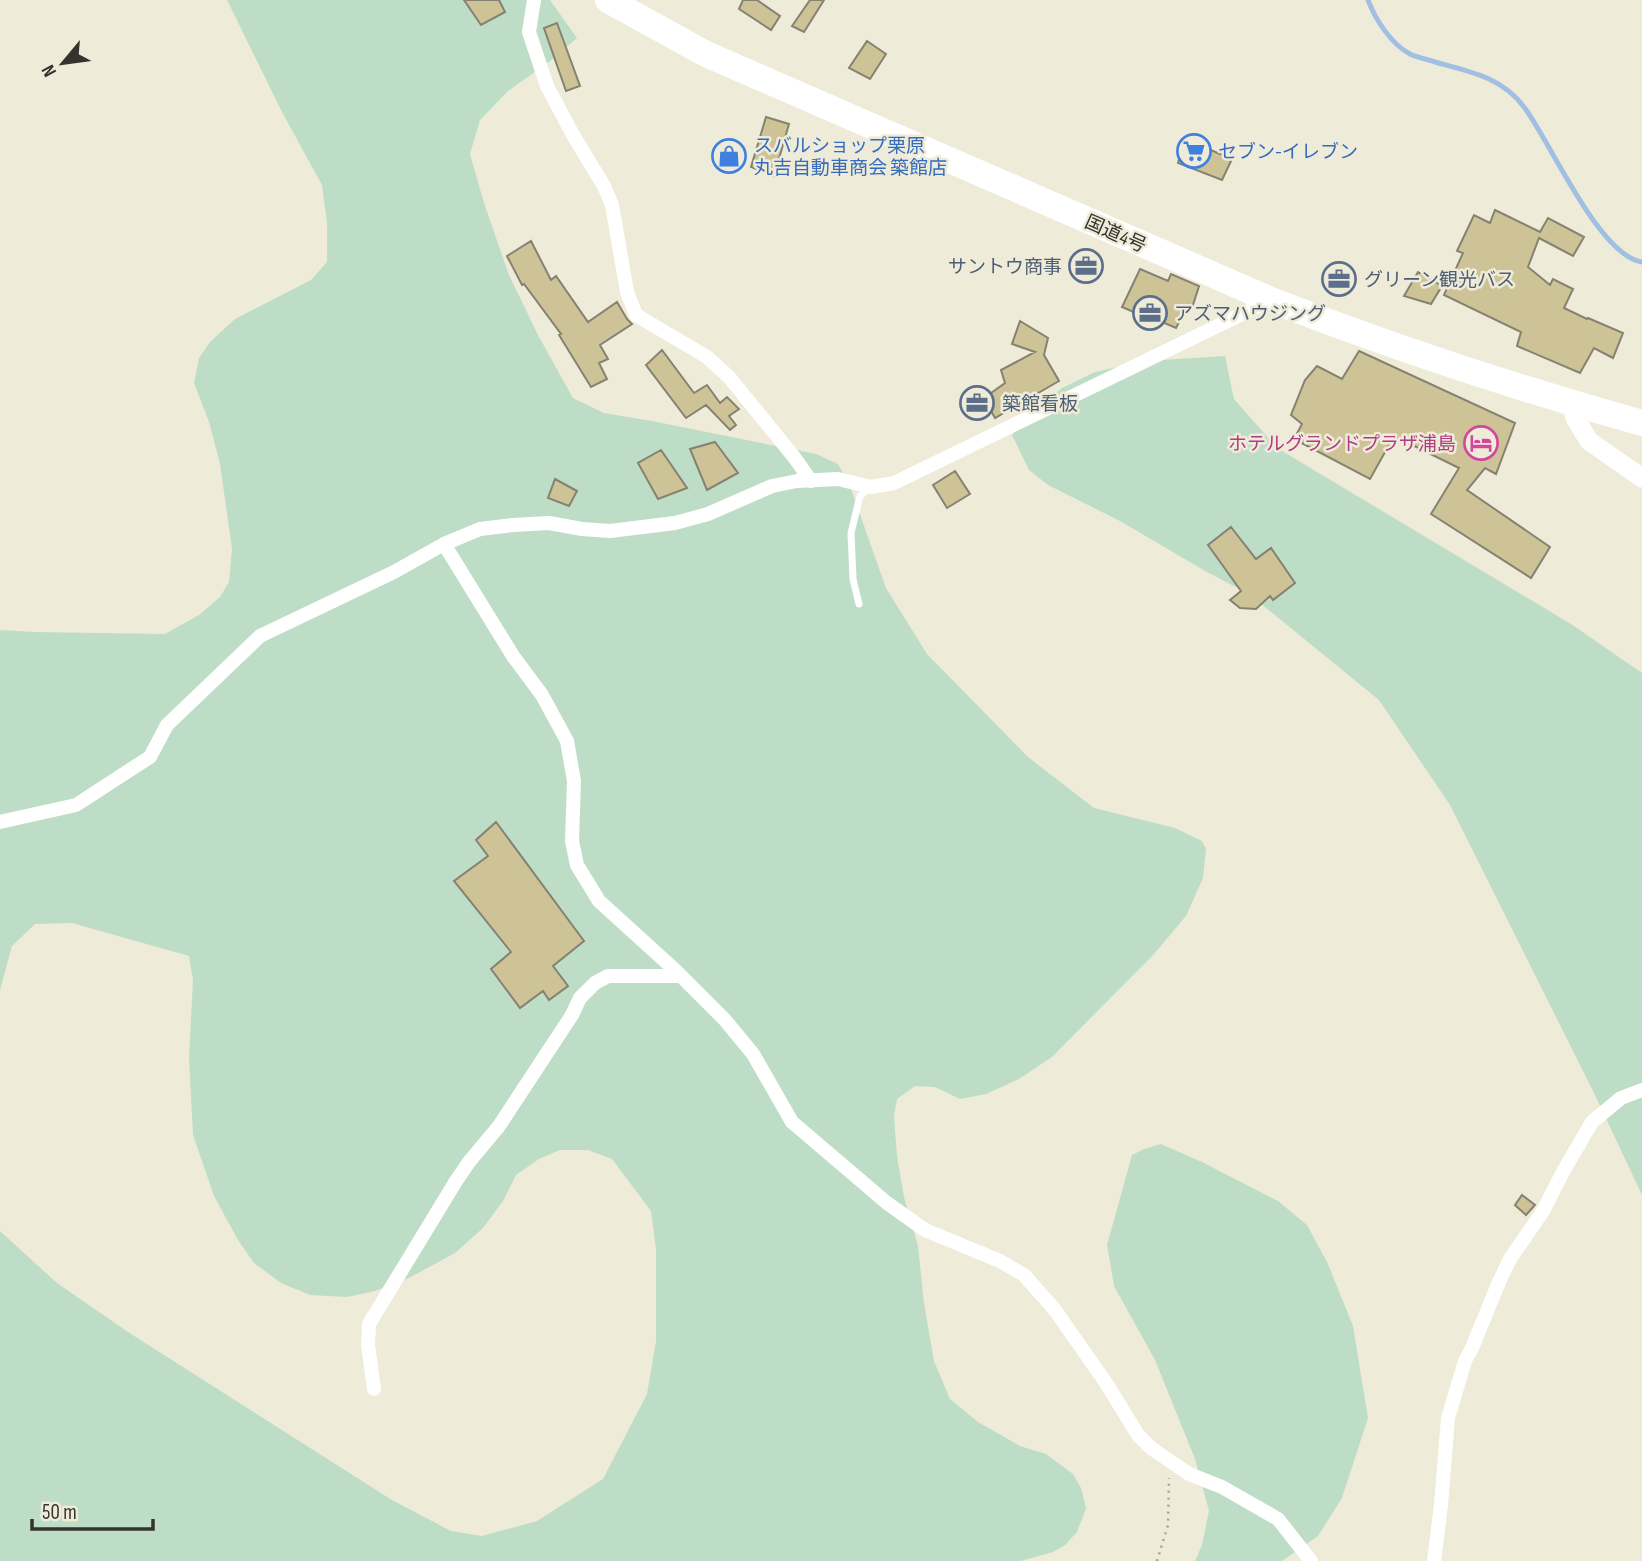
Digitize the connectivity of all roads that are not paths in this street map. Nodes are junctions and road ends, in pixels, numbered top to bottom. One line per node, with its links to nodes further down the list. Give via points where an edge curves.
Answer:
1 (534, 0): 7 (street, via 530,32 538,59 547,86 612,205 627,292 636,315 707,357 729,377)
2 (608, 0): 3 (highway, 国道4号, via 706,54)
3 (1271, 300): 4 (highway, 国道4号); 8 (street, via 894,483)
4 (1571, 403): 5 (highway, 国道4号); 6 (street, via 1589,441)
5 (1642, 423)
6 (1642, 478)
7 (811, 481): 8 (street, via 838,479); 9 (street, via 772,486 675,523 610,531 549,523 513,525 480,530)
8 (872, 487): 10 (lane, via 860,496 851,533)
9 (444, 544): 11 (street, via 260,636 167,725 149,757 76,805); 12 (street, via 567,741 574,781 572,841 577,865 599,901)
10 (859, 604)
11 (0, 822)
12 (681, 976): 14 (street, via 608,976 580,998 499,1126 456,1181 369,1324); 15 (street, via 753,1055 792,1122 925,1230 1024,1275 1055,1310 1151,1448 1189,1474 1278,1519)
13 (1642, 1090): 16 (street, via 1621,1098 1592,1122 1499,1282 1465,1361 1448,1418)
14 (374, 1389)
15 (1311, 1561)
16 (1434, 1561)

